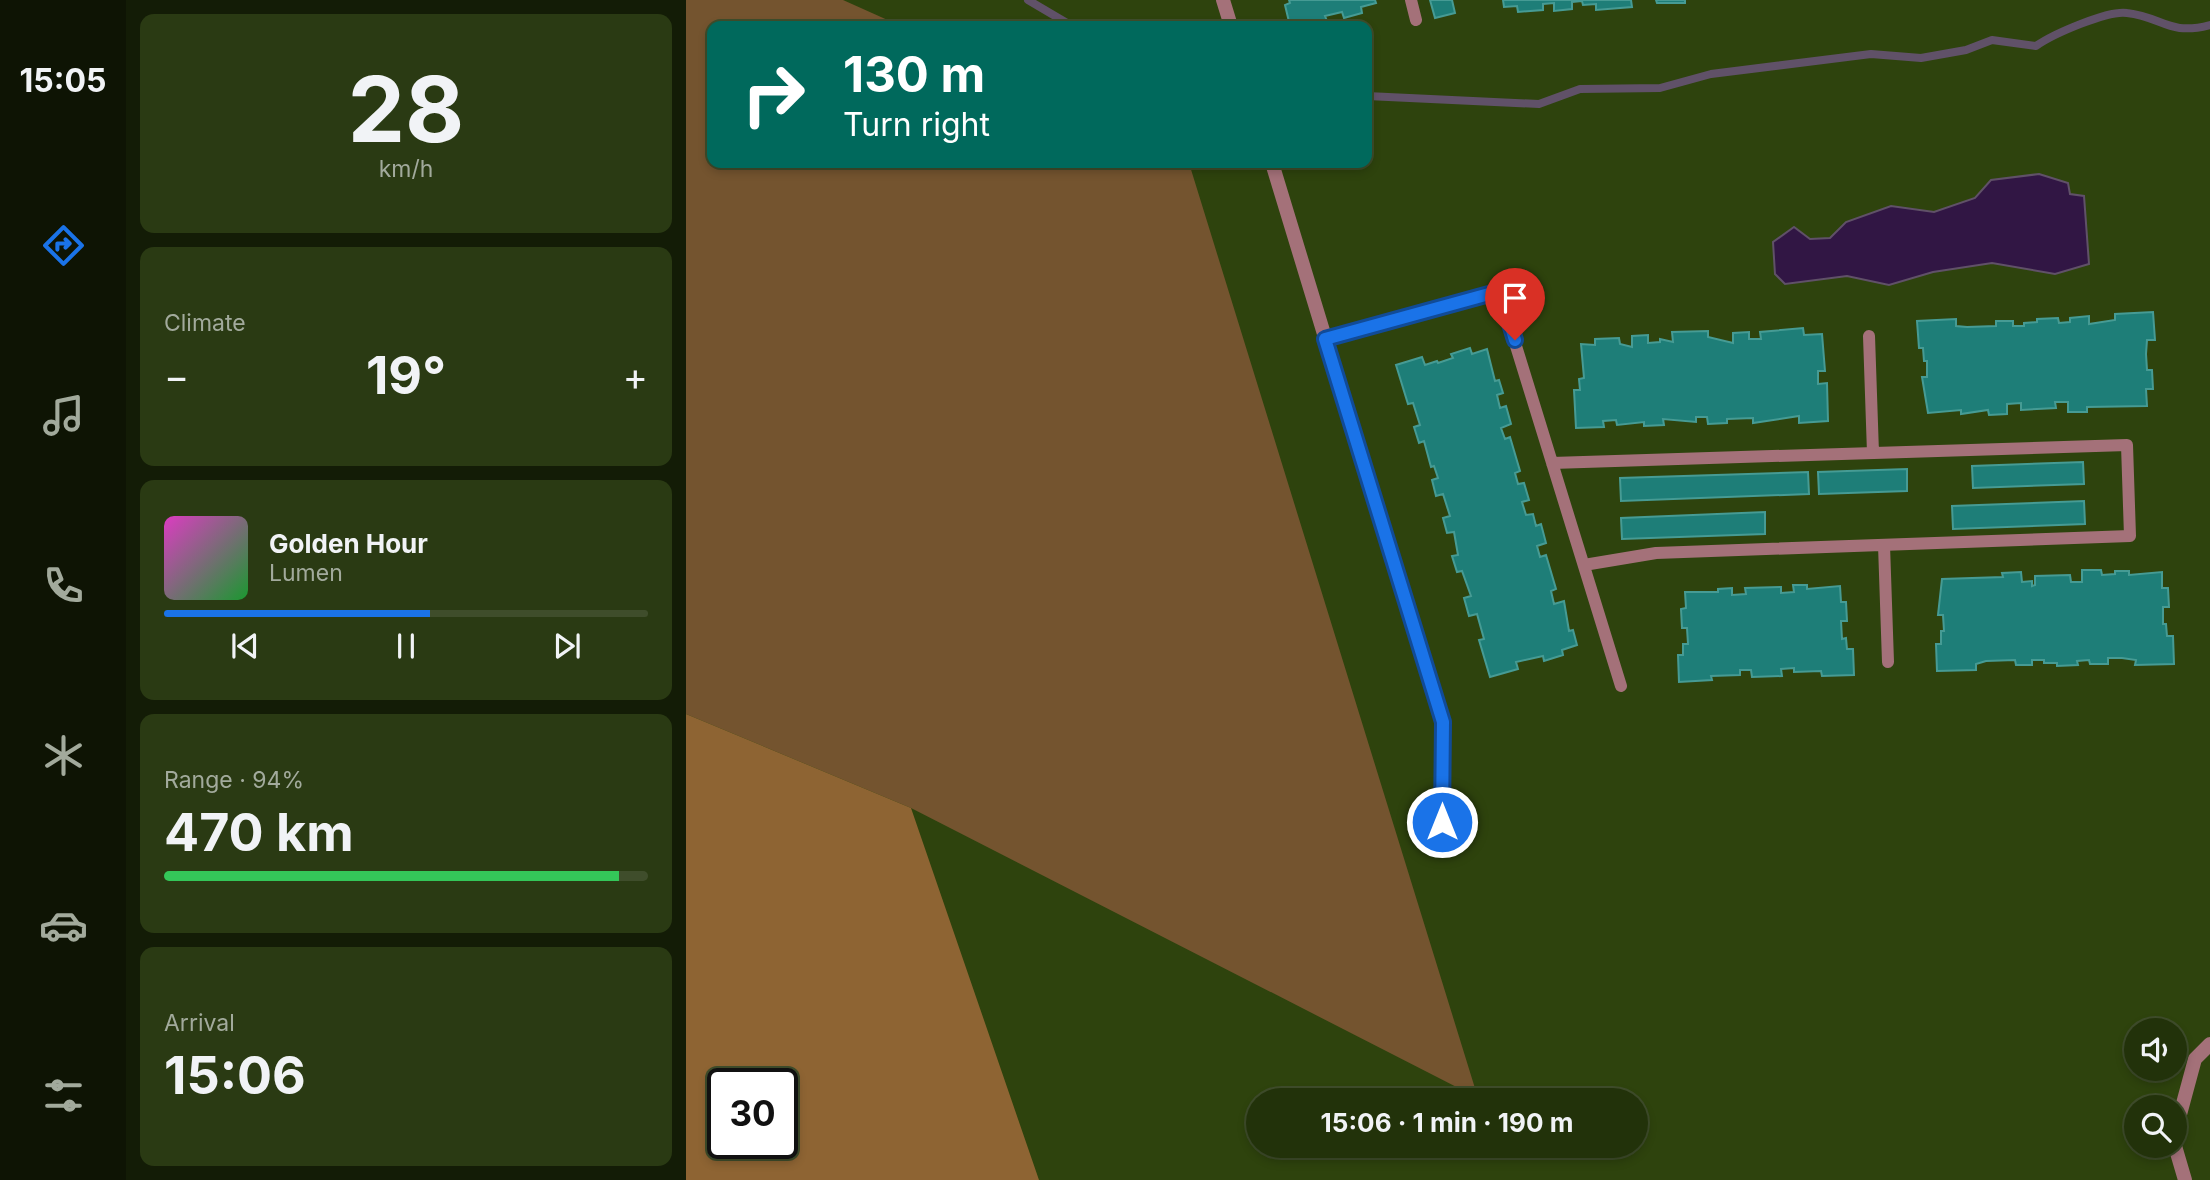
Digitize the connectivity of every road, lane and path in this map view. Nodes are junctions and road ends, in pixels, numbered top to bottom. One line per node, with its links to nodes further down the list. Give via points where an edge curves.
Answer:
1 (1223, 0): 4 (street)
2 (1411, 0): 3 (lane)
3 (1416, 20)
4 (1229, 21)
5 (1274, 168): 7 (street)
6 (1869, 336): 8 (lane)
7 (1325, 339): 9 (lane, via 1500,291); 14 (street, via 1443,722)
8 (1873, 453): 9 (lane); 10 (lane, via 2127,445 2130,536)
9 (1552, 463): 11 (lane)
10 (1884, 545): 11 (lane, via 1656,554); 12 (lane)
11 (1584, 565): 13 (lane)
12 (1888, 663)
13 (1621, 686)
14 (1442, 822)
15 (2210, 1044): 16 (street, via 2195,1059)
16 (2185, 1095)
17 (2179, 1158): 18 (street)
18 (2185, 1180)

